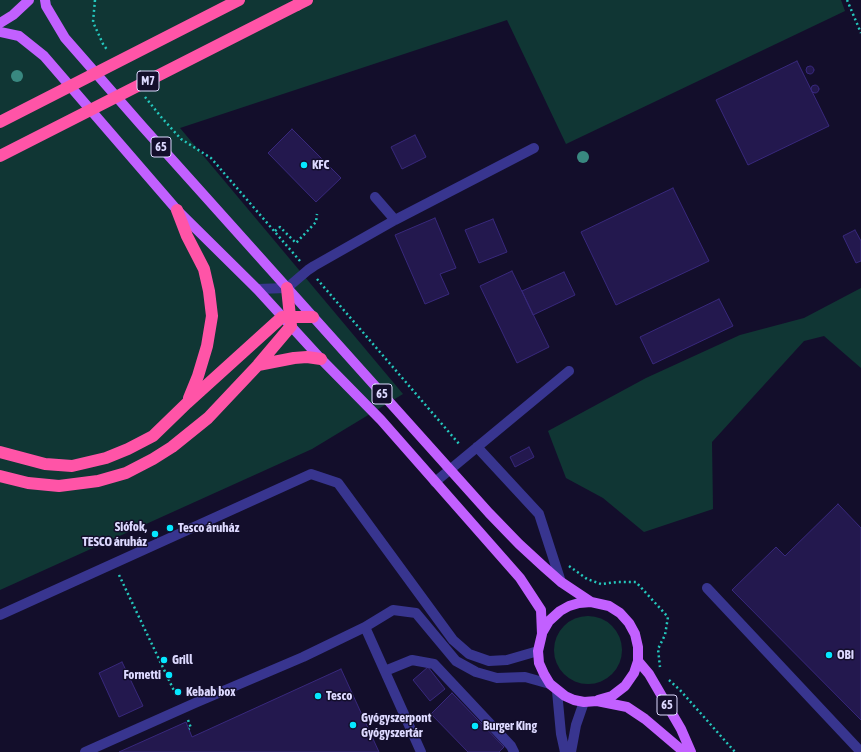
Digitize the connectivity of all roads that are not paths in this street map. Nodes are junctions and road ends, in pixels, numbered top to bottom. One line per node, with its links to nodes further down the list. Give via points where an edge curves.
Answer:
1 (29, 0): 5 (main road)
2 (45, 0): 13 (main road, 65, via 65,38)
3 (239, 0): 7 (highway, M7, bridge)
4 (302, 3): 9 (highway, M7, bridge)
5 (0, 23)
6 (0, 32): 11 (main road, 65, via 19,36 44,56)
7 (0, 122)
8 (534, 148): 12 (street)
9 (0, 156)
10 (374, 197): 12 (street)
11 (177, 210): 14 (main road, 65); 20 (highway, via 204,269 212,316 207,346)
12 (395, 220): 13 (street, via 308,270)
13 (287, 288): 14 (street); 15 (main road, 65); 16 (highway)
14 (257, 289): 16 (main road, 65)
15 (313, 317): 16 (highway); 23 (main road, 65)
16 (288, 320): 17 (main road, 65); 18 (highway); 20 (highway)
17 (321, 359): 18 (highway, via 294,358); 25 (main road, 65, via 381,420)
18 (258, 365): 24 (highway, via 208,418 159,455 126,473 98,481 59,486 28,483)
19 (569, 370): 21 (street)
20 (187, 403): 22 (highway, via 153,436 106,458 72,466 44,464)
21 (477, 447): 23 (street); 26 (street, via 539,514)
22 (0, 452)
23 (451, 470): 25 (street); 26 (main road, 65, via 519,544)
24 (0, 476)
25 (436, 482): 31 (main road, 65, via 520,578 541,610)
26 (561, 582): 28 (main road, 65)
27 (707, 588): 45 (street)
28 (591, 602): 31 (main road, 65, via 579,603 560,610 549,621); 33 (main road, 65, via 609,606 629,622 638,647)
29 (0, 615): 32 (street, via 310,474 338,483 453,640 469,654 489,661 507,660)
30 (365, 627): 34 (street); 35 (street, via 393,610 416,613 456,661 476,672 497,678 525,677); 38 (street, via 303,657)
31 (542, 634): 32 (main road, 65)
32 (538, 651): 35 (main road, 65, via 539,663)
33 (638, 661): 36 (main road, 65, via 625,686 612,696); 44 (main road, 65, via 649,674 681,729)
34 (385, 671): 39 (street); 40 (street, via 412,660 434,664)
35 (554, 688): 37 (main road, 65, via 574,700); 41 (street)
36 (596, 701): 37 (main road, 65); 43 (main road, 65, via 627,707)
37 (584, 702): 42 (street)
38 (85, 752)
39 (421, 752)
40 (514, 752)
41 (565, 752)
42 (571, 752)
43 (684, 752)
44 (691, 752)
45 (861, 752)

